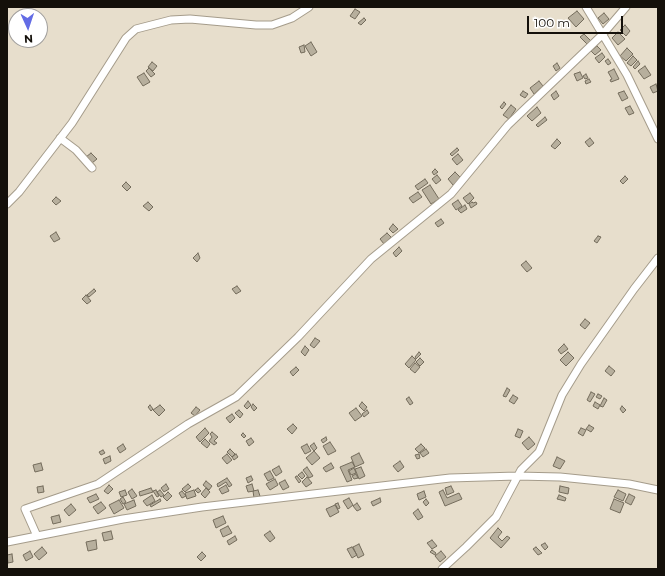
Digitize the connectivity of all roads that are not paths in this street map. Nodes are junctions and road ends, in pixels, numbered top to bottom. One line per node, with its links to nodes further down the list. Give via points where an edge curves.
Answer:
1 (309, 7): 5 (street, via 292,18 272,25 190,19 170,20 136,29 126,38)
2 (586, 7): 4 (street)
3 (626, 7): 4 (street)
4 (602, 35): 6 (street, via 627,75); 12 (street, via 508,125 451,194 371,259 298,337 236,397 188,424 98,484 25,509)
5 (60, 138): 7 (street, via 76,150); 8 (street)
6 (658, 139)
7 (92, 168)
8 (7, 204)
9 (658, 258): 10 (street, via 581,364 562,395 539,452)
10 (517, 476): 11 (street, via 600,480); 12 (street, via 450,478 202,507); 14 (street, via 496,517)
11 (658, 490)
12 (37, 536): 13 (street)
13 (7, 542)
14 (442, 569)

